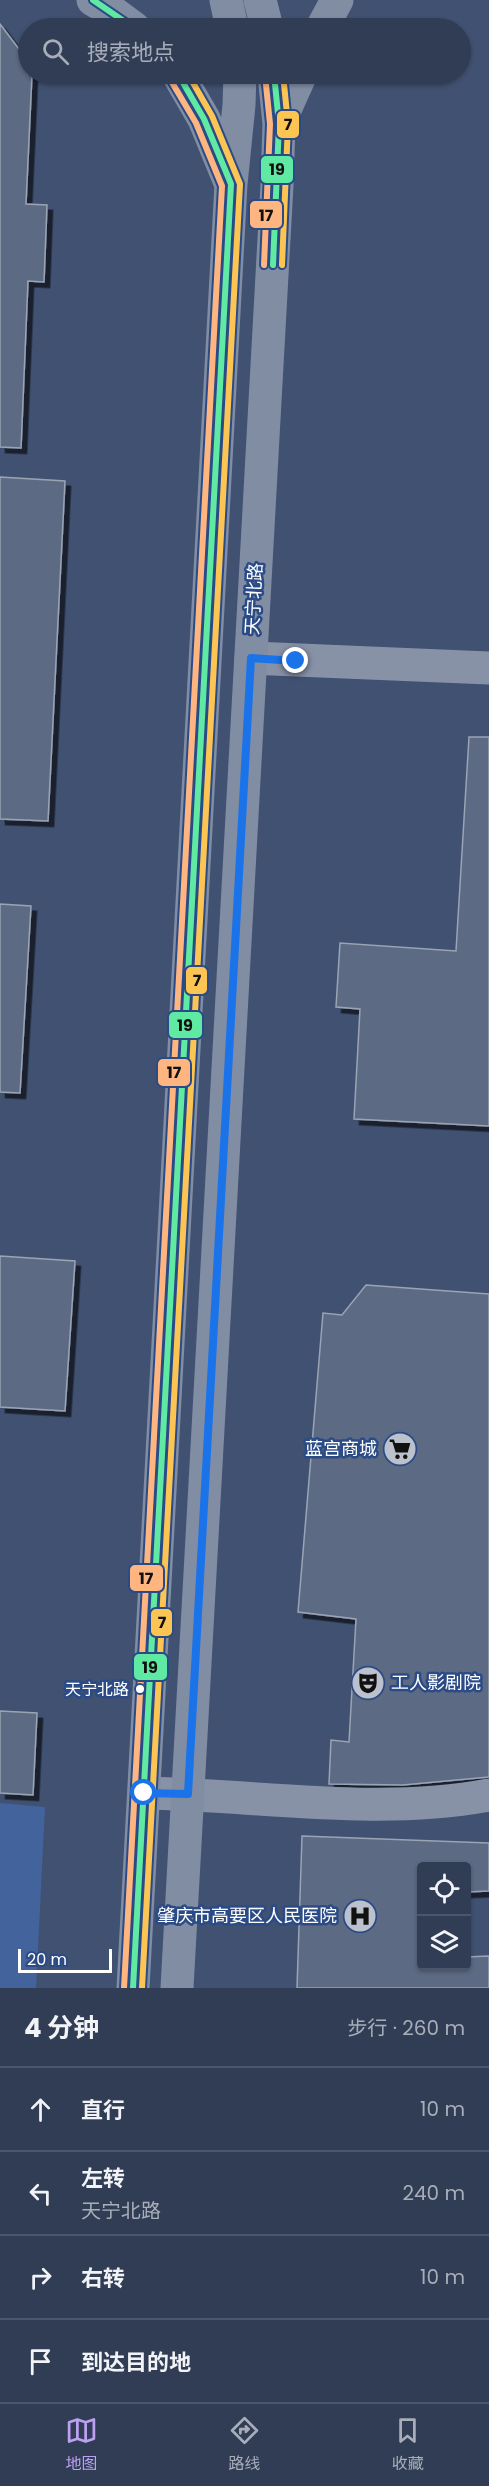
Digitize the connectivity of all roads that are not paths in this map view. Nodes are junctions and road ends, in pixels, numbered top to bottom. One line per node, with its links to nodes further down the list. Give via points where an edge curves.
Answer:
1 (93, 0): 5 (main road)
2 (226, 0): 6 (main road)
3 (260, 0): 7 (main road)
4 (337, 0): 8 (main road)
5 (121, 18)
6 (230, 18)
7 (264, 18)
8 (327, 18)
9 (184, 84): 14 (main road, via 204,119)
10 (240, 84): 14 (main road)
11 (275, 84): 13 (main road, 天宁北路)
12 (297, 84): 13 (main road)
13 (279, 124): 15 (main road, 天宁北路)
14 (231, 184): 17 (main road)
15 (251, 658): 16 (street); 18 (main road, 天宁北路)
16 (489, 668)
17 (144, 1793): 18 (street); 20 (main road)
18 (188, 1794): 19 (street, via 370,1805); 21 (main road, 天宁北路)
19 (489, 1795)
20 (133, 1988)
21 (177, 1988)

